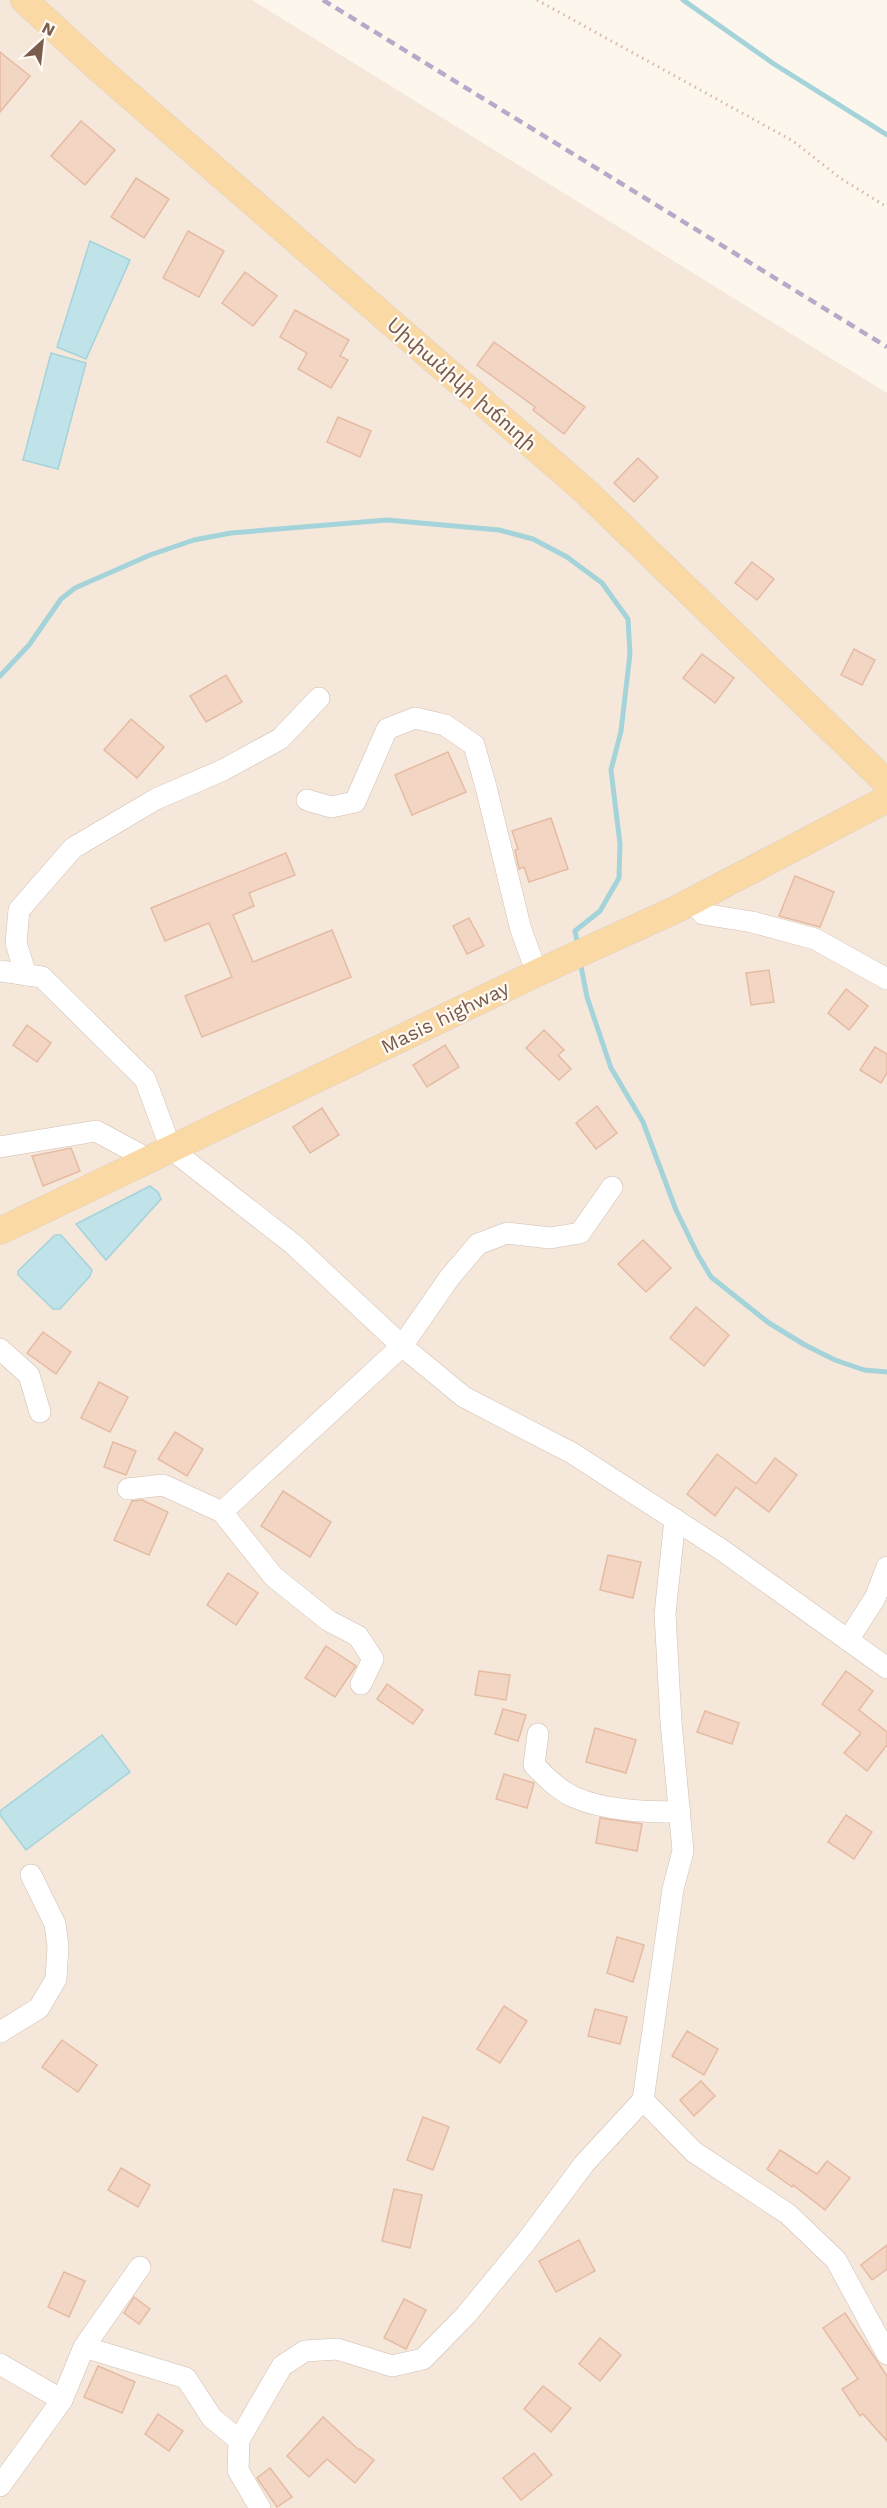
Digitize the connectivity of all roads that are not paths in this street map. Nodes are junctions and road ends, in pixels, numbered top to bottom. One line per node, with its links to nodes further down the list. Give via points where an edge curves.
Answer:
1 (24, 0): 3 (main road, Սիփանիկի խճուղի, via 584,490)
2 (319, 698): 9 (street, via 280,739 223,771 156,799 73,848 20,910 16,943)
3 (887, 783)
4 (887, 799): 6 (main road, Masis highway)
5 (307, 800): 8 (street, via 331,807 355,801 387,729 415,718 445,725 474,745 521,930)
6 (685, 905): 8 (main road, Masis highway); 10 (street, via 704,914 815,939)
7 (0, 971): 9 (street)
8 (537, 973): 12 (main road, Masis highway)
9 (26, 975): 12 (street, via 42,977 145,1079)
10 (887, 979)
11 (0, 1147): 12 (street, via 96,1131)
12 (160, 1154): 14 (main road, Masis highway); 15 (street, via 293,1244)
13 (612, 1187): 15 (street, via 580,1233 550,1238 507,1233 478,1244)
14 (0, 1231)
15 (402, 1346): 19 (street); 20 (street, via 464,1397 572,1453)
16 (0, 1349): 17 (street, via 29,1375)
17 (40, 1412)
18 (128, 1489): 19 (street, via 163,1485)
19 (222, 1512): 24 (street, via 274,1577 329,1621 358,1636 373,1659)
20 (675, 1519): 22 (street); 26 (street, via 665,1614)
21 (887, 1567): 22 (street, via 875,1598)
22 (848, 1641): 23 (street)
23 (887, 1668)
24 (361, 1684)
25 (538, 1734): 26 (street, via 534,1765 574,1798 628,1811)
26 (680, 1812): 29 (street, via 683,1851)
27 (31, 1875): 28 (street, via 55,1924 57,1979 39,2008)
28 (0, 2032)
29 (643, 2100): 32 (street, via 694,2152 788,2214 836,2260); 35 (street, via 584,2164 466,2314 423,2359 392,2366 337,2349 305,2351 282,2366)
30 (140, 2267): 31 (street)
31 (84, 2347): 34 (street); 35 (street, via 186,2378 212,2418)
32 (887, 2354)
33 (0, 2364): 34 (street)
34 (62, 2400): 36 (street)
35 (239, 2440): 37 (street, via 238,2470)
36 (0, 2486)
37 (260, 2508)

